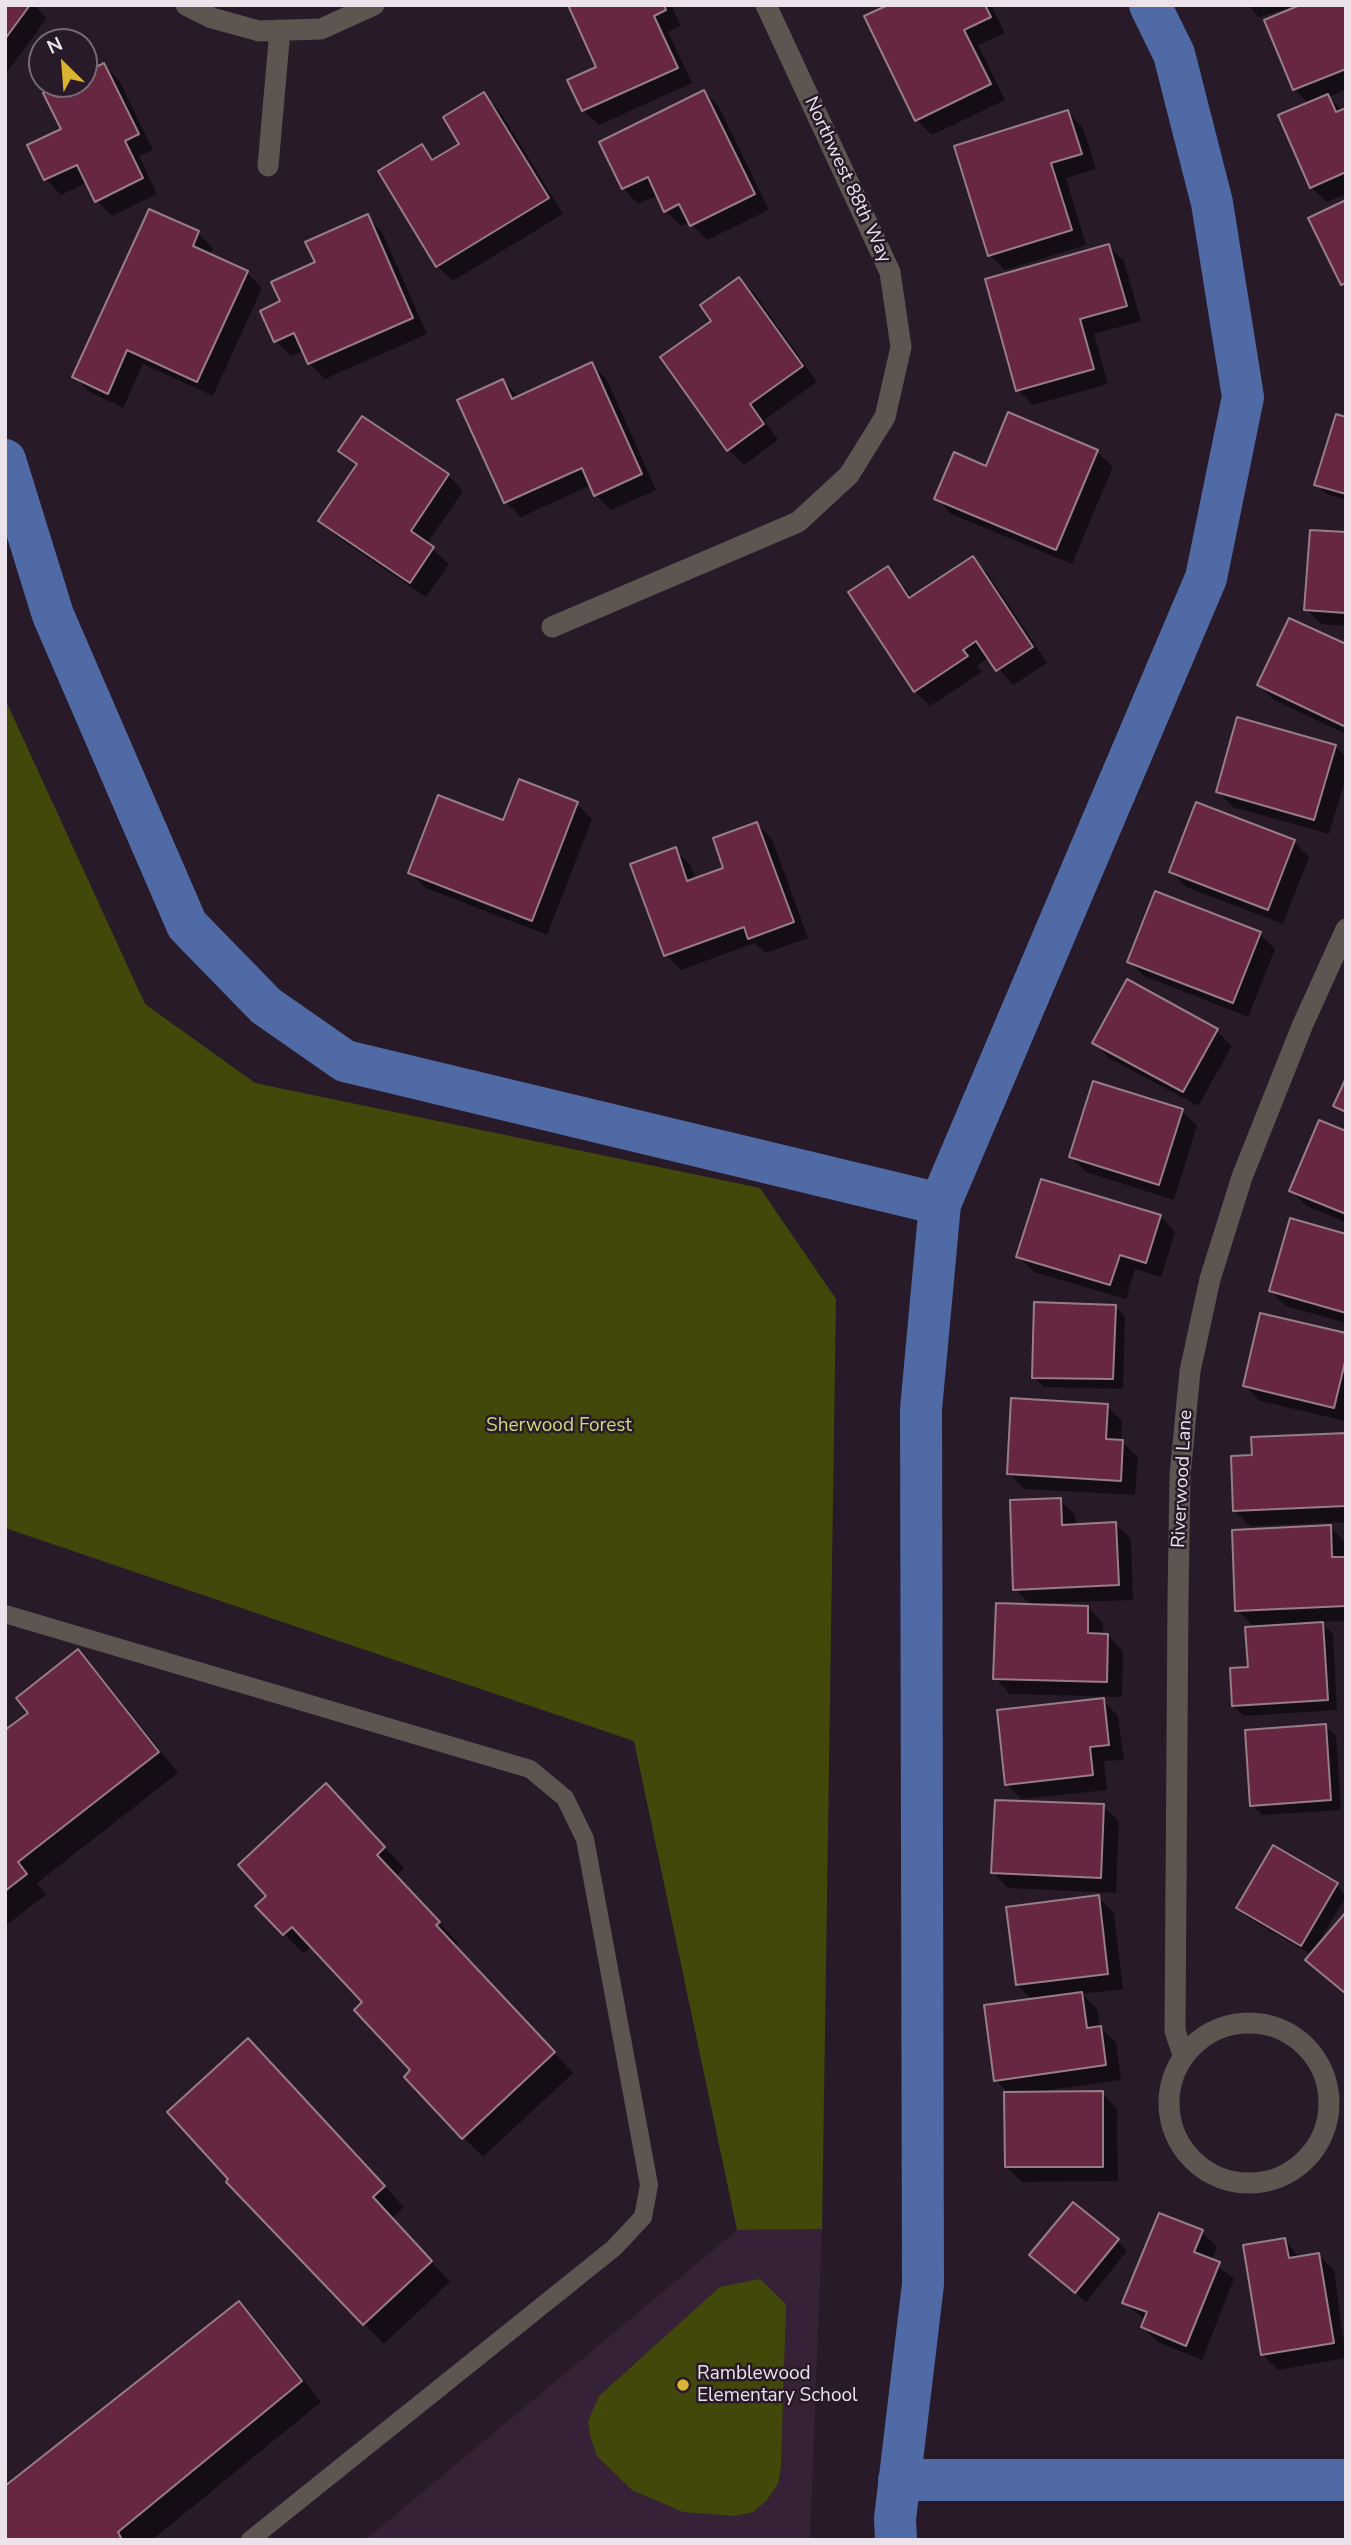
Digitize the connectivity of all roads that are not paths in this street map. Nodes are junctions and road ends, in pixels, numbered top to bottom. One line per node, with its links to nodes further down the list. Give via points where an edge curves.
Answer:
1 (186, 5): 4 (street, via 259,31)
2 (374, 5): 4 (street, via 321,29)
3 (766, 5): 6 (street, Northwest 88th Way, via 890,272 901,347 885,417 849,475 798,523)
4 (280, 30): 5 (street)
5 (268, 166)
6 (552, 627)
7 (1346, 929): 9 (street, Riverwood Lane, via 1242,1177 1210,1279 1190,1371 1180,1476 1178,1612 1175,2031)
8 (5, 1614): 10 (lane, via 530,1769 565,1798 585,1839 649,2185 643,2217 614,2248)
9 (1183, 2055): 9 (street, via 1171,2080 1168,2107 1173,2133 1187,2156 1209,2173 1235,2182 1262,2182 1287,2174 1309,2156 1323,2134 1329,2109 1327,2083 1317,2059 1300,2040 1277,2027 1251,2022 1225,2026 1202,2037)
10 (250, 2540)

